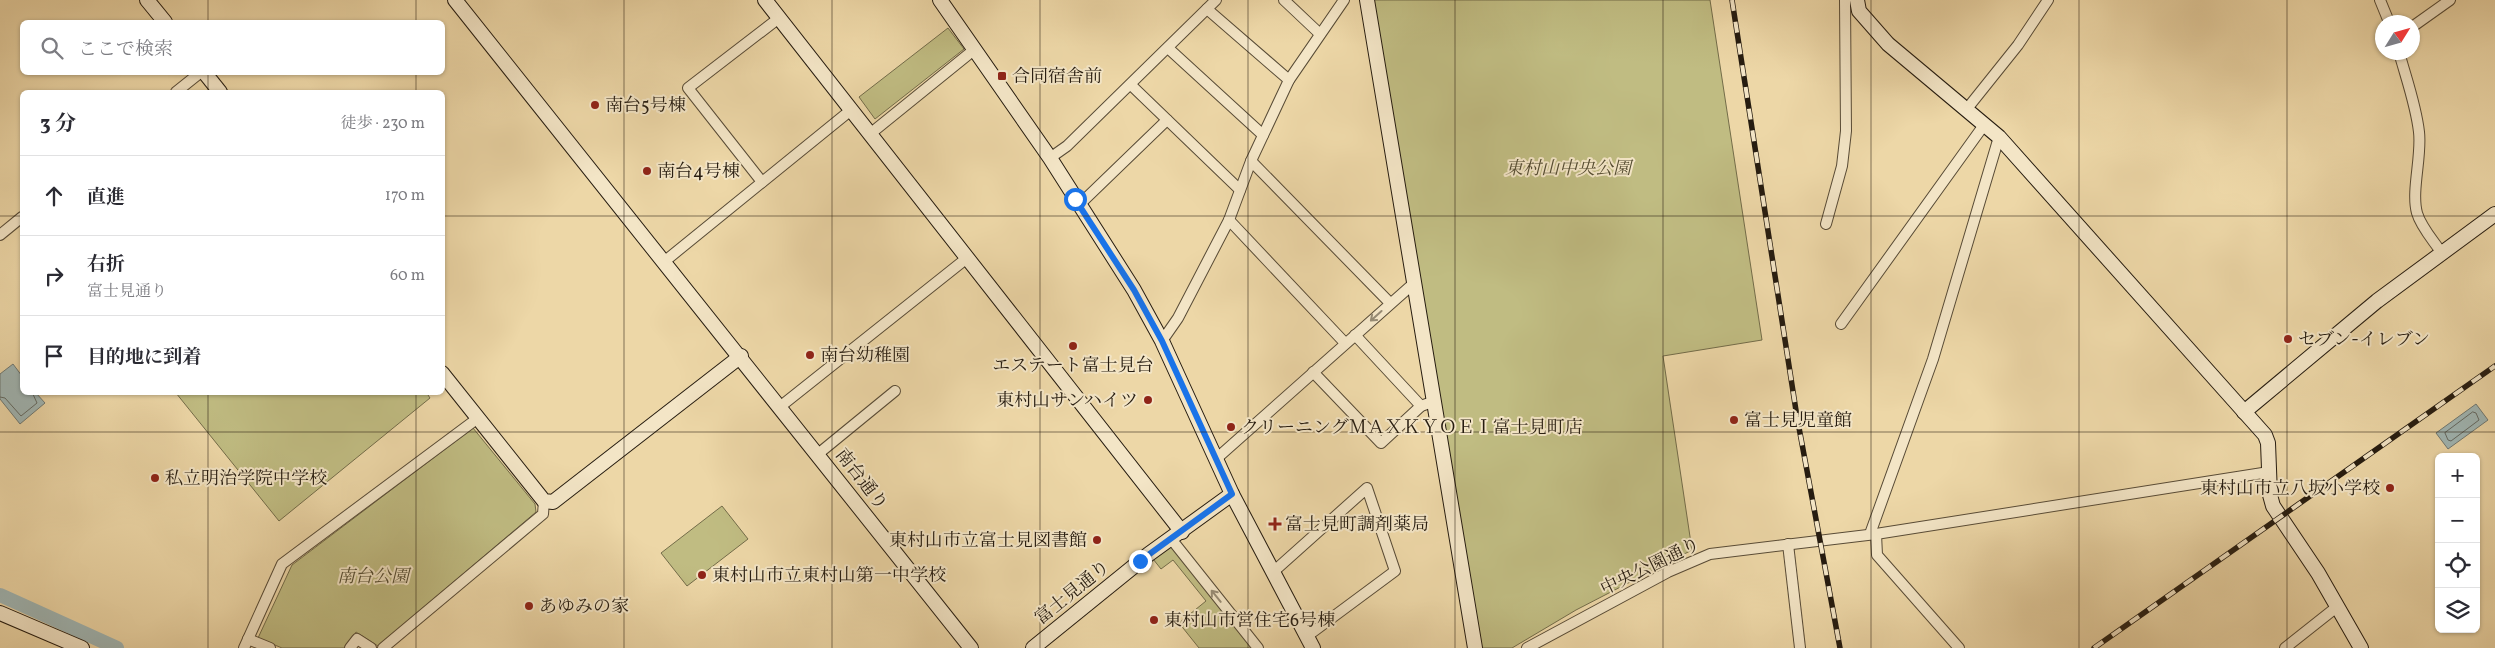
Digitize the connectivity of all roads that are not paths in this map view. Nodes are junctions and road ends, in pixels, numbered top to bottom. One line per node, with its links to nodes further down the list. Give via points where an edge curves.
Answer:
1 (147, 0): 16 (street)
2 (456, 0): 47 (street, 南台通り)
3 (765, 0): 15 (street)
4 (940, 0): 20 (street)
5 (1216, 0): 13 (street)
6 (1284, 0): 18 (street)
7 (1344, 0): 18 (street)
8 (1367, 0): 48 (street)
9 (1852, 0): 29 (street, via 1888,44); 43 (street, via 1846,132 1842,166)
10 (2048, 0): 29 (street, via 2032,26)
11 (2380, 0): 14 (street)
12 (2450, 0): 17 (street)
13 (1207, 9): 19 (street); 24 (street)
14 (2386, 15)
15 (779, 18): 28 (street); 37 (street, via 688,88)
16 (163, 20)
17 (2420, 21)
18 (1320, 34): 24 (street)
19 (1168, 48): 25 (street); 33 (street)
20 (975, 49): 32 (street); 35 (street)
21 (2401, 60): 45 (street, via 2419,130 2417,212)
22 (199, 75): 26 (street)
23 (206, 75): 27 (street)
24 (1289, 80): 33 (street)
25 (1130, 85): 30 (street); 35 (street, via 1067,146)
26 (179, 90)
27 (218, 90)
28 (851, 110): 32 (street); 37 (street)
29 (1966, 110): 31 (street)
30 (1167, 120): 38 (street); 39 (street)
31 (1984, 125): 34 (street); 50 (street)
32 (870, 134): 46 (street)
33 (1263, 135): 36 (street)
34 (1999, 137): 60 (street); 67 (street, via 1933,359)
35 (1050, 158): 39 (street)
36 (1251, 161): 38 (street); 49 (street)
37 (762, 182): 47 (street)
38 (1240, 190): 42 (street)
39 (1079, 205): 52 (street, via 1134,290)
40 (2495, 214): 45 (street)
41 (20, 219): 44 (street)
42 (1228, 220): 52 (street, via 1178,318); 53 (street)
43 (1826, 224)
44 (0, 235)
45 (2441, 252): 60 (street, via 2346,325)
46 (967, 258): 59 (street); 68 (street)
47 (665, 261): 54 (street, 南台通り)
48 (1413, 284): 49 (street); 58 (street)
49 (1390, 304): 51 (street, one-way to 51)
50 (1841, 324)
51 (1355, 335): 53 (street); 58 (street)
52 (1162, 341): 63 (street)
53 (1345, 343): 55 (street)
54 (741, 356): 59 (street, 南台通り); 66 (street, via 553,502)
55 (1313, 372): 58 (street, via 1381,443); 63 (street)
56 (445, 377): 61 (street)
57 (895, 391): 62 (street)
58 (1427, 404): 83 (street)
59 (781, 406): 62 (street, 南台通り)
60 (2244, 412): 64 (street, via 2265,435)
61 (478, 418): 66 (street); 74 (street, via 282,564)
62 (818, 454): 80 (street, 南台通り)
63 (1216, 458): 65 (street)
64 (2269, 472): 67 (street, 中央公園通り); 71 (street, via 2274,506)
65 (1232, 494): 68 (street, 富士見通り); 70 (street)
66 (544, 501): 79 (street, via 543,514)
67 (1873, 534): 69 (street, 中央公園通り); 86 (street, via 1877,555)
68 (1177, 536): 81 (street, 富士見通り); 82 (street, one-way to 68)
69 (1788, 544): 84 (street, 中央公園通り, via 1710,554 1668,572); 85 (street)
70 (1272, 573): 73 (street); 73 (street, via 1367,488 1395,571)
71 (2338, 606): 87 (street); 88 (street)
72 (0, 613): 75 (street)
73 (1310, 642)
74 (246, 644): 76 (street)
75 (82, 648)
76 (270, 648)
77 (350, 648): 78 (street, via 356,639)
78 (372, 648)
79 (383, 648)
80 (972, 648)
81 (1033, 648)
82 (1258, 648)
83 (1475, 648)
84 (1527, 648)
85 (1800, 648)
86 (1959, 648)
87 (2285, 648)
88 (2361, 648)

